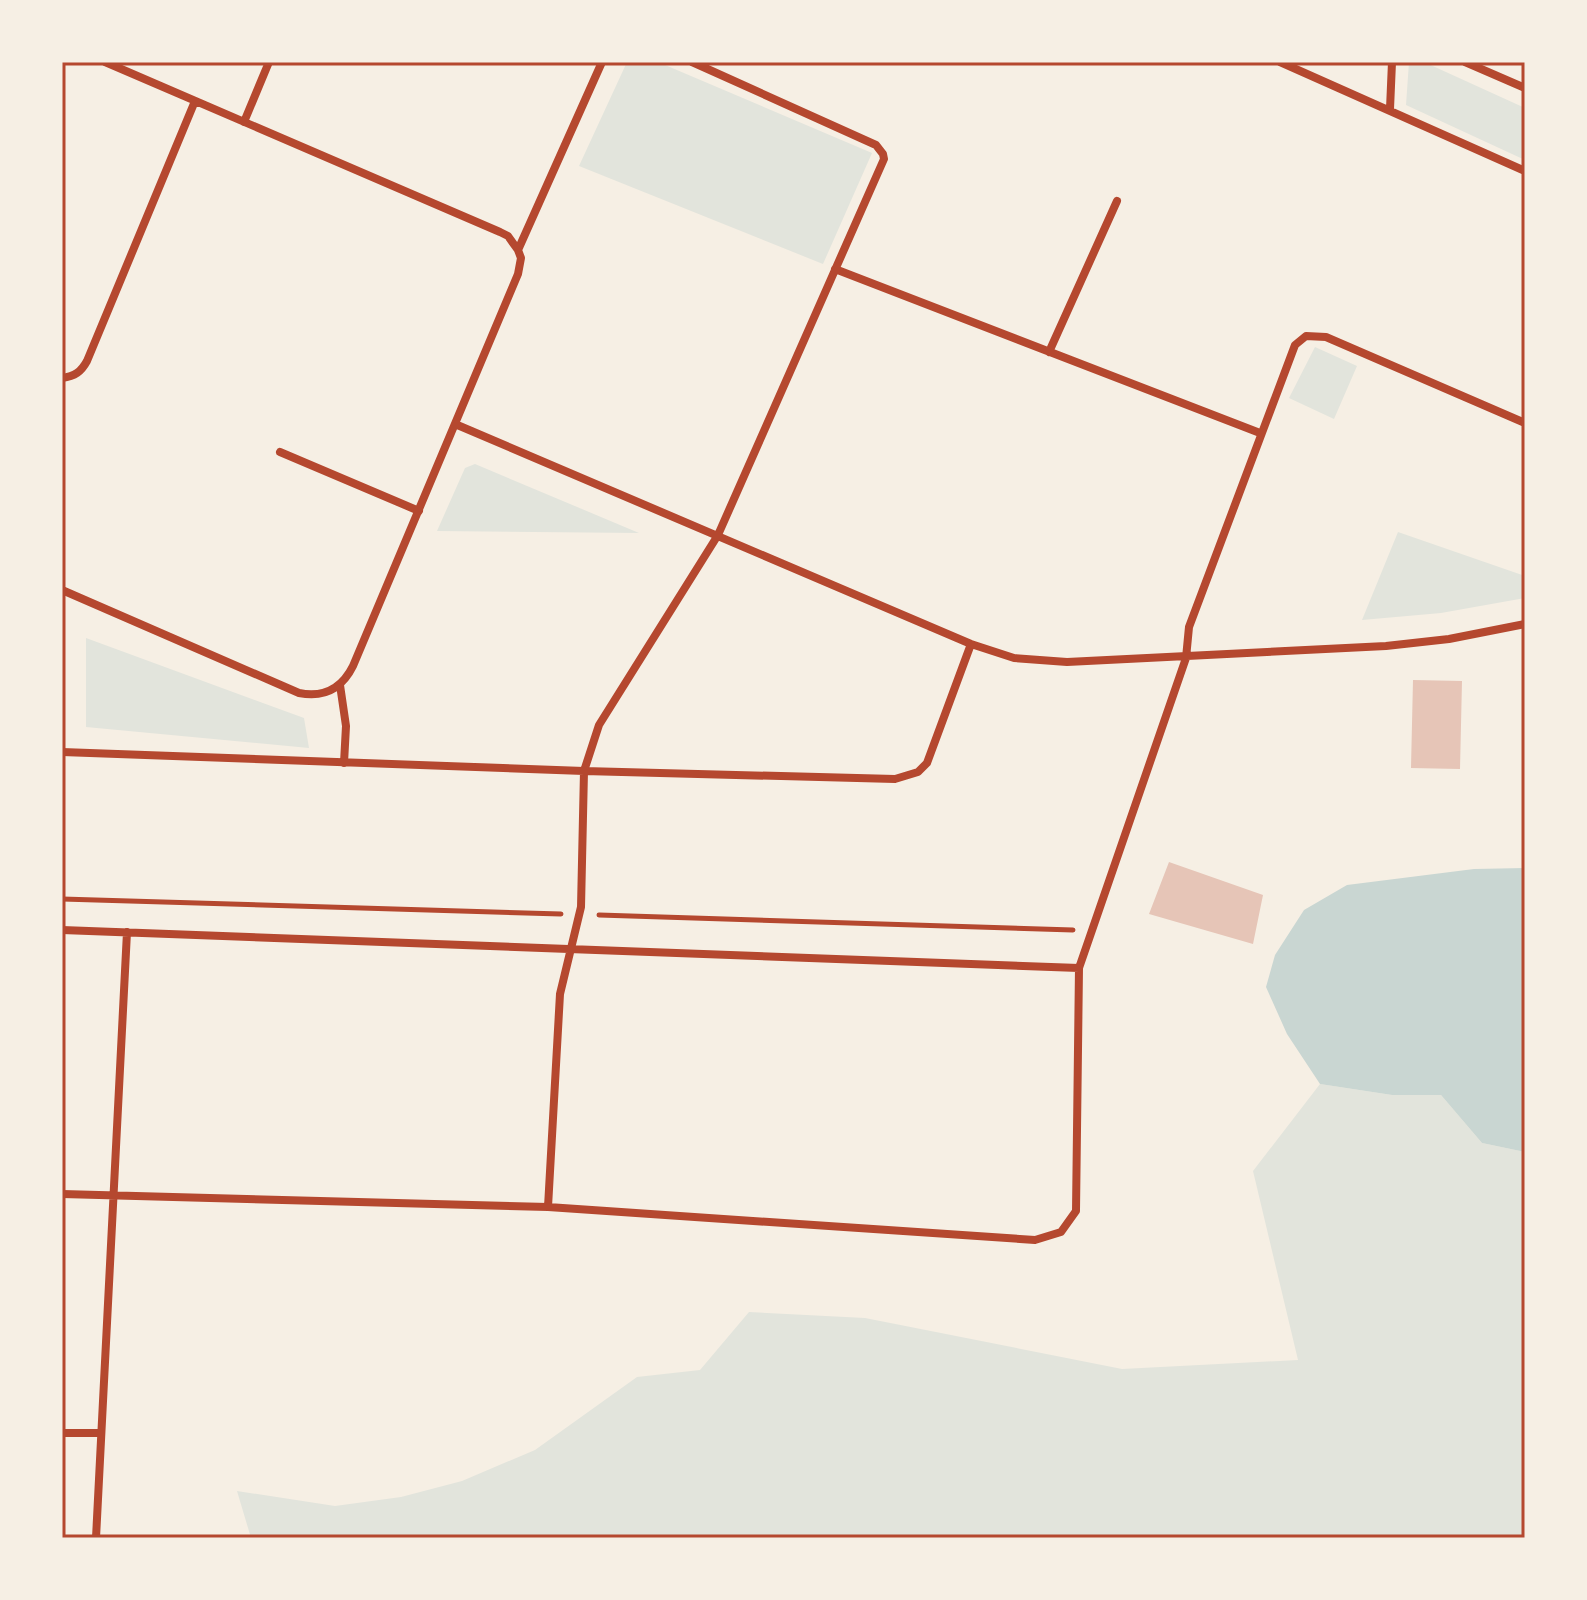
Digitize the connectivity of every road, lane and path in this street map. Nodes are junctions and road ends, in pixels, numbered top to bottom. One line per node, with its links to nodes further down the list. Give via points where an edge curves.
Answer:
1 (269, 62): 11 (street)
2 (602, 62): 14 (street)
3 (692, 62): 15 (street, via 876,145 883,154)
4 (1280, 62): 10 (street)
5 (1392, 62): 10 (street)
6 (1465, 62): 8 (street)
7 (109, 63): 9 (street)
8 (1525, 88)
9 (195, 101): 11 (street); 17 (street, via 87,361 82,370)
10 (1390, 109): 12 (street)
11 (244, 122): 14 (street, via 500,232)
12 (1525, 171)
13 (1117, 201): 16 (street)
14 (518, 250): 19 (street, via 518,274)
15 (835, 269): 16 (street); 23 (street)
16 (1049, 352): 20 (street)
17 (62, 378)
18 (1525, 423): 20 (street, via 1313,335 1295,345)
19 (455, 424): 22 (street); 23 (street)
20 (1260, 433): 27 (street, via 1189,627)
21 (280, 452): 22 (street)
22 (419, 511): 28 (street)
23 (718, 535): 26 (street); 31 (street, via 599,725)
24 (62, 590): 28 (street, via 299,693 320,695)
25 (1525, 624): 27 (street, via 1386,646)
26 (971, 644): 27 (street, via 1041,662); 31 (street, via 933,752 907,778)
27 (1186, 658): 35 (street)
28 (340, 685): 30 (street)
29 (62, 752): 30 (street)
30 (344, 763): 31 (street)
31 (584, 771): 34 (street, via 581,907)
32 (62, 930): 33 (street)
33 (127, 932): 34 (street); 37 (street)
34 (571, 949): 35 (street); 38 (street, via 560,994)
35 (1079, 968): 38 (street, via 1076,1211 1061,1232 1035,1240)
36 (62, 1194): 37 (street)
37 (112, 1195): 38 (street); 40 (street)
38 (548, 1207)
39 (62, 1433): 40 (street)
40 (100, 1433): 41 (street)
41 (96, 1538)

